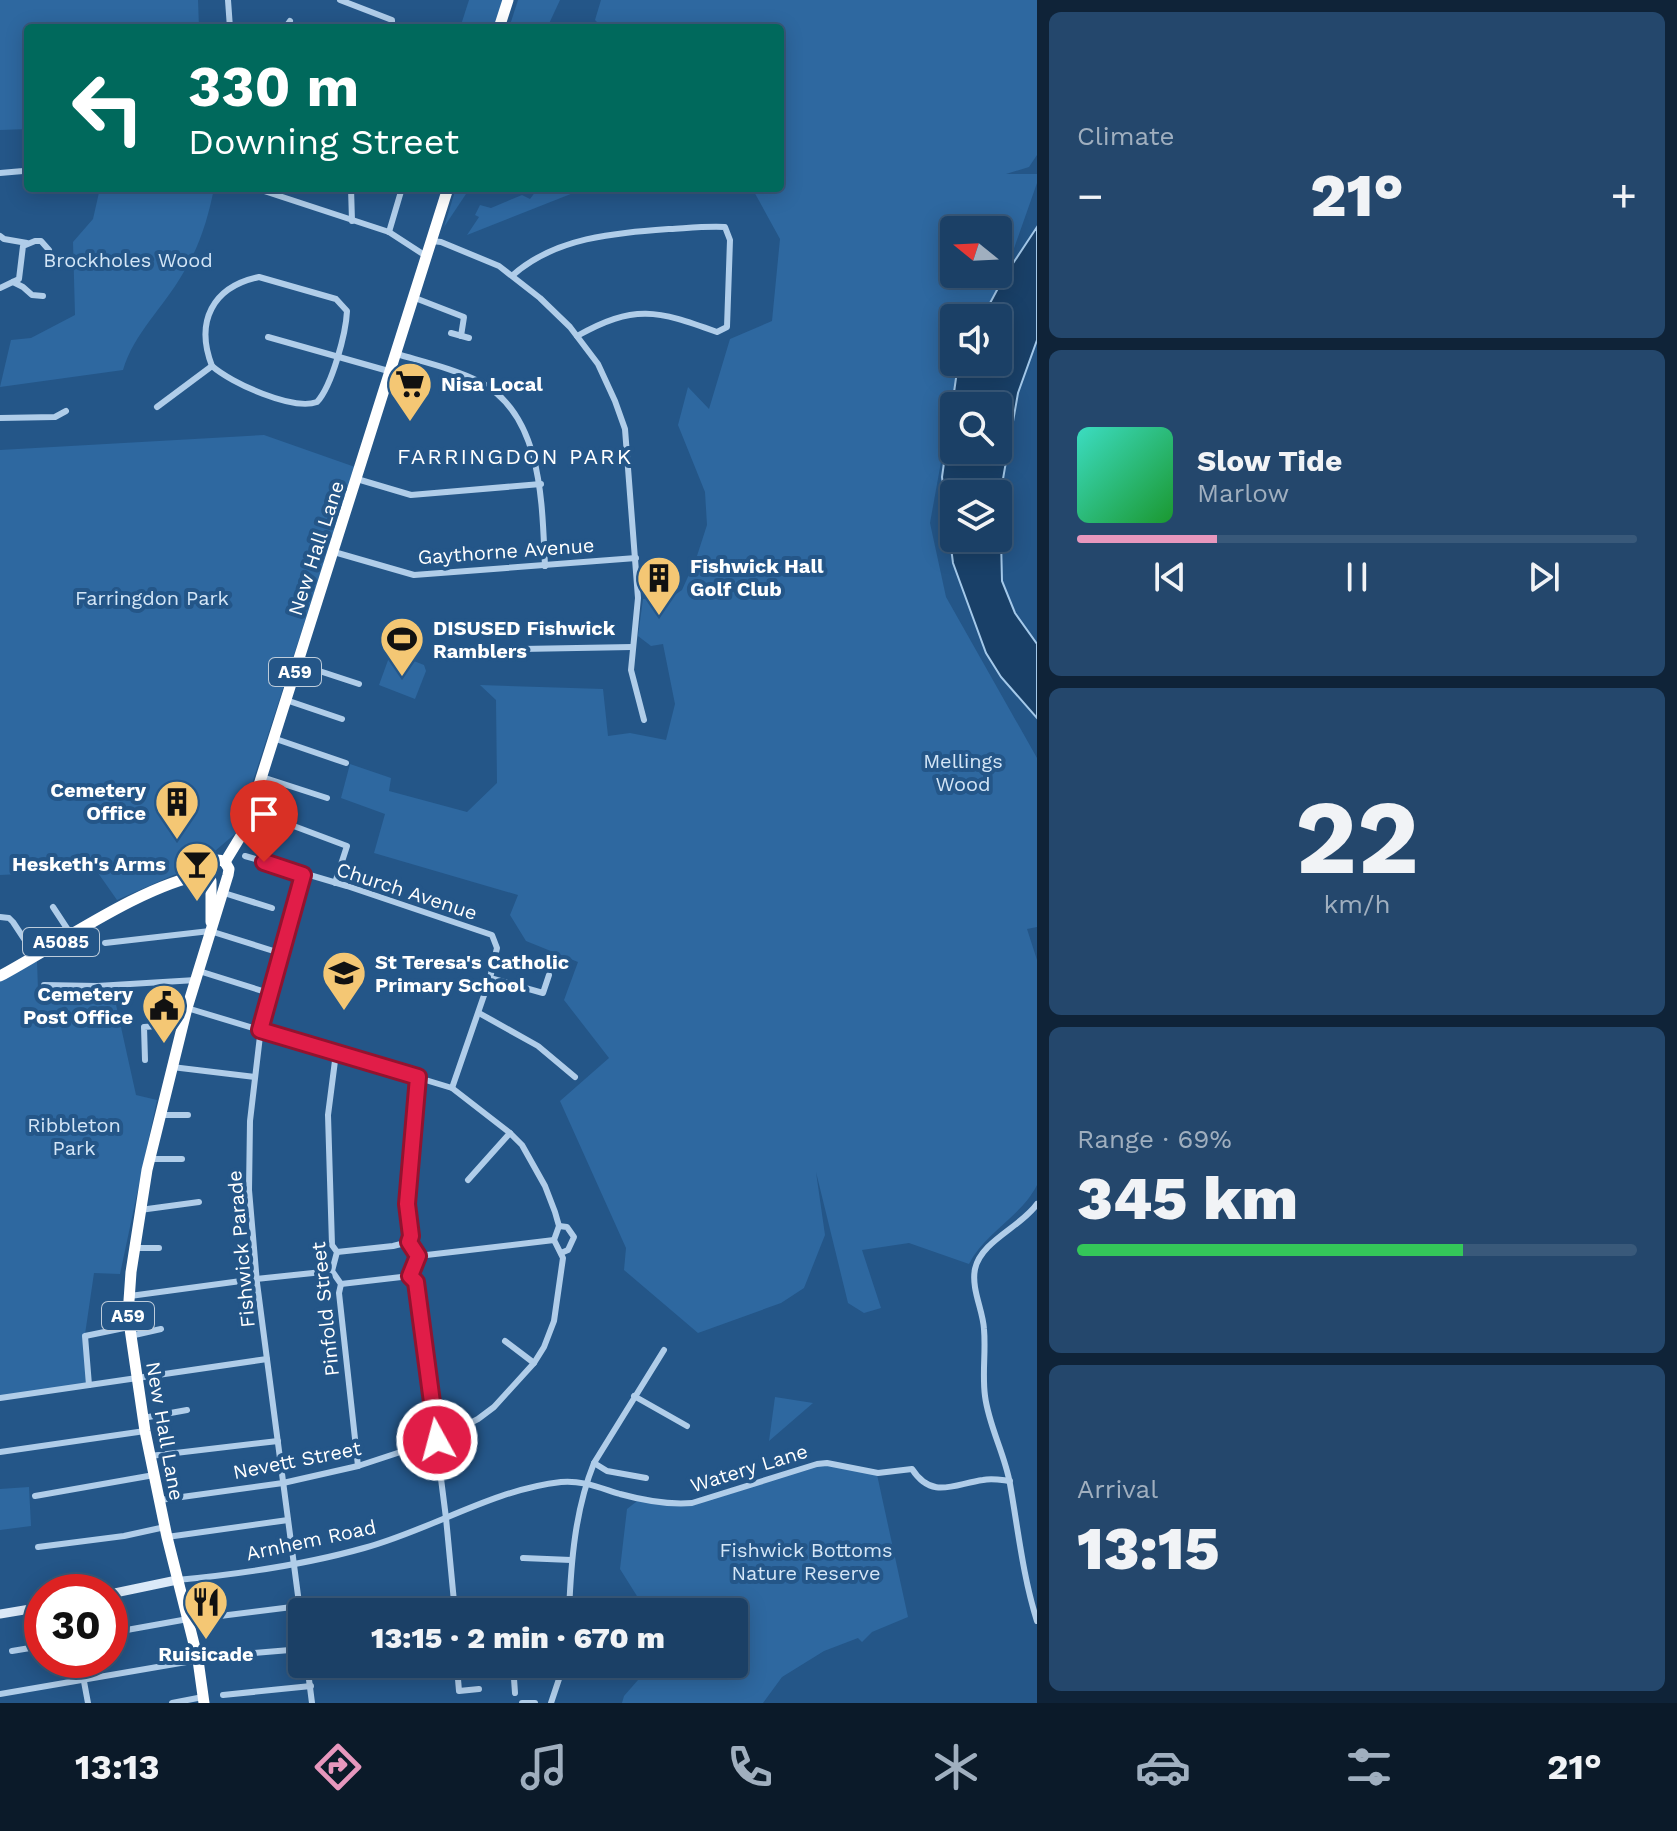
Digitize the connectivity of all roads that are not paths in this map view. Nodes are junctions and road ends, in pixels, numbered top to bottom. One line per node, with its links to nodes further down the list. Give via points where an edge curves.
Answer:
1 (228, 0): 5 (street)
2 (340, 0): 7 (street)
3 (508, 0): 8 (highway)
4 (290, 21): 6 (street)
5 (230, 24)
6 (284, 24)
7 (392, 24)
8 (500, 24)
9 (24, 171): 10 (street)
10 (0, 173)
11 (267, 192): 15 (street)
12 (351, 192): 15 (street)
13 (401, 192): 16 (street)
14 (447, 192): 18 (highway, A59)
15 (352, 221): 16 (street)
16 (389, 232): 21 (street)
17 (0, 236): 19 (street)
18 (432, 241): 21 (highway, New Hall Lane / A59); 22 (street)
19 (27, 243): 20 (street, via 41,241); 23 (street, via 19,279)
20 (49, 250)
21 (427, 257): 26 (highway, New Hall Lane / A59)
22 (513, 275): 29 (street); 29 (street, via 529,261 577,242 619,233 725,227 730,240 727,327 717,332 673,316 638,312)
23 (13, 282): 24 (street); 25 (street)
24 (0, 288)
25 (43, 296)
26 (415, 298): 28 (street, via 464,317); 32 (highway, New Hall Lane / A59)
27 (451, 333): 28 (street)
28 (461, 336): 31 (street)
29 (577, 336): 42 (street, via 598,364 625,429)
30 (268, 337): 33 (street)
31 (469, 338)
32 (397, 354): 35 (highway, New Hall Lane / A59); 40 (street, via 487,386 519,422)
33 (336, 358): 34 (street, via 323,396 310,404 245,387); 34 (street, via 346,324 344,305 259,277 232,286 213,305 205,333); 35 (street)
34 (212, 366): 36 (street)
35 (392, 372): 39 (highway, New Hall Lane / A59)
36 (157, 407)
37 (66, 411): 38 (street, via 55,417)
38 (0, 418)
39 (357, 479): 40 (street, via 411,495); 41 (highway, New Hall Lane / A59)
40 (541, 484): 43 (street)
41 (334, 552): 43 (street, Gaythorne Avenue, via 414,575); 46 (highway, New Hall Lane / A59)
42 (636, 558): 43 (street, Gaythorne Avenue); 44 (street)
43 (545, 566)
44 (632, 647): 45 (street); 50 (street, via 631,670)
45 (474, 650)
46 (298, 664): 47 (street); 48 (highway, New Hall Lane / A59)
47 (359, 684)
48 (286, 700): 49 (street); 51 (highway, New Hall Lane / A59)
49 (342, 719)
50 (644, 720)
51 (273, 738): 52 (street); 53 (highway, New Hall Lane / A59)
52 (346, 763)
53 (261, 776): 54 (street); 55 (highway, New Hall Lane / A59)
54 (327, 798)
55 (251, 810): 57 (highway, New Hall Lane / A59); 60 (street, via 347,846)
56 (245, 856): 58 (street, Church Avenue)
57 (225, 862): 59 (highway, A59, via 229,869); 59 (highway, A59, via 218,859 207,866)
58 (303, 875): 60 (street, Church Avenue); 67 (street, Fishwick Parade)
59 (217, 882): 62 (street); 64 (highway, New Hall Lane / A59); 64 (highway, New Hall Lane / A59); 65 (highway, A5085, via 169,884)
60 (335, 883): 72 (street, Church Avenue, via 492,935 497,948)
61 (53, 907): 65 (street)
62 (272, 908)
63 (0, 917): 68 (street, via 13,922)
64 (210, 931): 66 (street); 67 (street); 71 (highway, New Hall Lane / A59)
65 (72, 936): 68 (highway, A5085)
66 (105, 943)
67 (280, 953): 74 (street, Fishwick Parade)
68 (36, 957): 70 (highway, A5085)
69 (549, 975): 72 (street, via 543,993)
70 (0, 976)
71 (198, 976): 73 (street, via 97,986); 74 (street); 75 (highway, New Hall Lane / A59)
72 (490, 978): 76 (street)
73 (44, 985)
74 (269, 993): 78 (street, Fishwick Parade)
75 (187, 1008): 77 (highway, New Hall Lane / A59); 78 (street)
76 (479, 1013): 84 (street, via 538,1046); 85 (street)
77 (183, 1024): 80 (street, via 144,1027); 81 (highway, New Hall Lane / A59)
78 (260, 1030): 79 (street); 82 (street, Fishwick Parade)
79 (336, 1053): 83 (street); 100 (street, Pinfold Street, via 328,1115 332,1245)
80 (145, 1060)
81 (172, 1067): 82 (street); 86 (highway, New Hall Lane / A59)
82 (255, 1077): 105 (street, Fishwick Parade, via 249,1190)
83 (418, 1077): 85 (street); 97 (street, via 407,1204)
84 (575, 1077)
85 (452, 1088): 88 (street)
86 (160, 1115): 87 (street); 89 (highway, New Hall Lane / A59)
87 (188, 1115)
88 (510, 1133): 91 (street); 95 (street, via 545,1186)
89 (150, 1159): 90 (street); 94 (highway, New Hall Lane / A59)
90 (182, 1159)
91 (468, 1180)
92 (199, 1202): 94 (street)
93 (1037, 1204): 130 (street, via 980,1257 975,1270 984,1327 985,1398)
94 (140, 1210): 98 (highway, New Hall Lane / A59)
95 (559, 1226): 96 (street); 101 (street, via 574,1237)
96 (554, 1240): 101 (street); 102 (street)
97 (409, 1242): 100 (street); 102 (street)
98 (134, 1248): 99 (street); 107 (highway, New Hall Lane / A59)
99 (159, 1248)
100 (337, 1252): 103 (street, Pinfold Street)
101 (561, 1253): 113 (street, Nevett Street, via 554,1321)
102 (418, 1256): 104 (street)
103 (332, 1271): 105 (street); 106 (street, Pinfold Street)
104 (410, 1276): 106 (street); 122 (street, via 416,1282)
105 (256, 1279): 107 (street); 112 (street, Fishwick Parade)
106 (341, 1284): 127 (street, Pinfold Street)
107 (130, 1296): 109 (highway, New Hall Lane / A59)
108 (161, 1329): 109 (street)
109 (130, 1332): 114 (highway, New Hall Lane / A59); 115 (street, via 85,1336)
110 (505, 1341): 113 (street)
111 (664, 1350): 116 (street)
112 (267, 1359): 114 (street); 123 (street, Fishwick Parade)
113 (534, 1363): 122 (street, Nevett Street, via 494,1407)
114 (138, 1379): 115 (street); 119 (highway, New Hall Lane / A59)
115 (89, 1385): 117 (street)
116 (634, 1396): 120 (street); 126 (street)
117 (0, 1398)
118 (187, 1410): 119 (street)
119 (143, 1418): 121 (highway, New Hall Lane / A59)
120 (687, 1426)
121 (145, 1431): 124 (street); 125 (highway, New Hall Lane / A59)
122 (437, 1440): 127 (street, Nevett Street); 135 (street)
123 (278, 1441): 125 (street); 131 (street, Fishwick Parade)
124 (0, 1452)
125 (150, 1456): 128 (highway, New Hall Lane / A59)
126 (594, 1463): 129 (street, via 607,1471); 132 (street)
127 (358, 1466): 131 (street, Nevett Street)
128 (154, 1475): 133 (street); 134 (highway, New Hall Lane / A59)
129 (646, 1478)
130 (1010, 1481): 132 (street, Watery Lane, via 985,1479 936,1488 918,1479 912,1469 878,1473 827,1463 678,1504); 152 (street)
131 (283, 1483): 134 (street, Nevett Street); 136 (street, Fishwick Parade)
132 (586, 1483): 135 (street, Arnhem Road, via 528,1488); 140 (street)
133 (35, 1496)
134 (159, 1500): 137 (highway, New Hall Lane / A59)
135 (446, 1518): 141 (street, Arnhem Road, via 365,1548); 145 (street)
136 (288, 1520): 137 (street); 141 (street, Fishwick Parade)
137 (166, 1532): 138 (street); 142 (highway, New Hall Lane / A59)
138 (38, 1547)
139 (523, 1558): 140 (street)
140 (571, 1560): 146 (street)
141 (294, 1563): 142 (street, Arnhem Road); 144 (street, Fishwick Parade)
142 (177, 1580): 143 (street); 151 (highway, New Hall Lane / A59)
143 (128, 1590)
144 (299, 1598)
145 (454, 1598)
146 (570, 1598)
147 (288, 1608): 150 (street)
148 (24, 1610): 149 (street)
149 (0, 1614)
150 (204, 1618)
151 (188, 1619): 153 (street); 158 (highway, New Hall Lane / A59)
152 (1037, 1621)
153 (128, 1630)
154 (24, 1649): 156 (street)
155 (288, 1650): 157 (street)
156 (12, 1651)
157 (217, 1656)
158 (198, 1660): 163 (street); 169 (highway, New Hall Lane / A59)
159 (310, 1678): 164 (street)
160 (458, 1678): 165 (street, via 459,1691)
161 (514, 1678): 166 (street)
162 (559, 1678): 175 (street)
163 (84, 1680): 167 (street); 170 (street)
164 (311, 1686): 168 (street); 172 (street)
165 (479, 1689)
166 (515, 1693)
167 (0, 1694)
168 (223, 1695)
169 (204, 1700): 171 (street)
170 (88, 1703)
171 (172, 1703)
172 (312, 1703)
173 (522, 1703): 174 (street)
174 (535, 1703)
175 (551, 1703)

